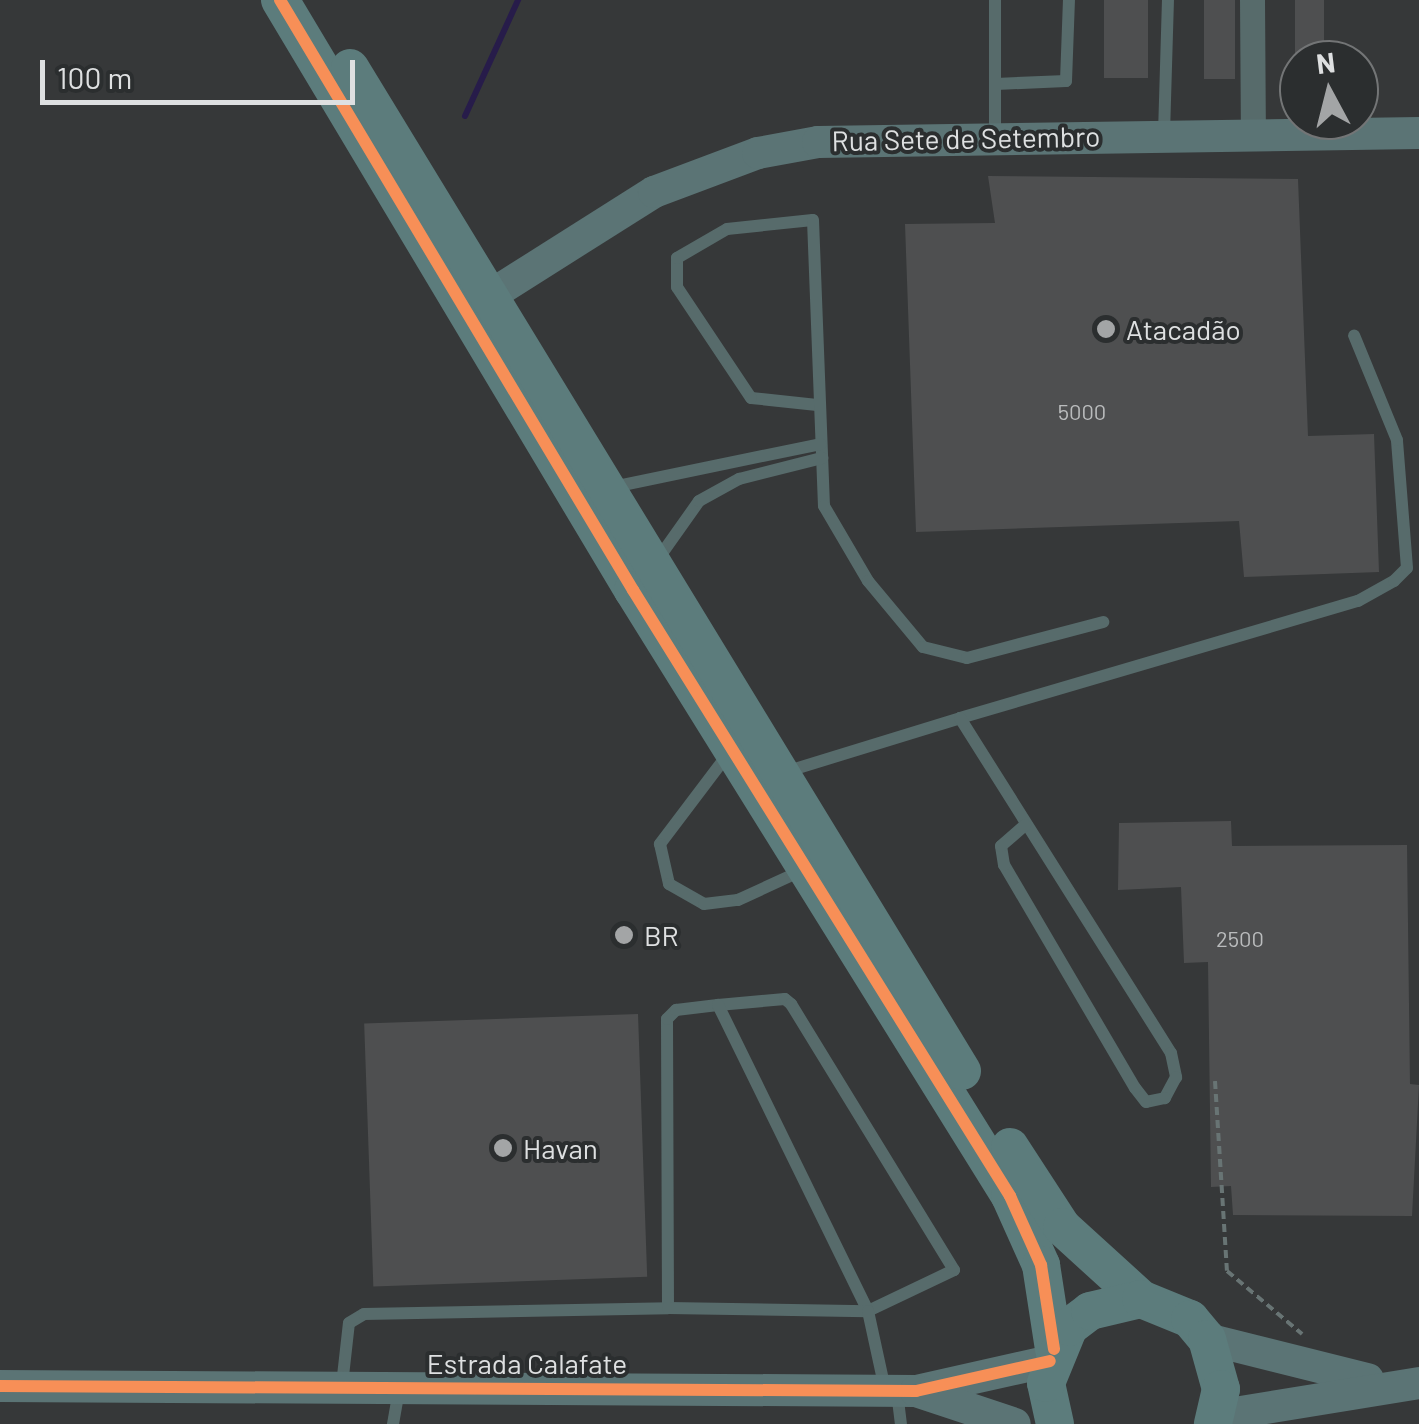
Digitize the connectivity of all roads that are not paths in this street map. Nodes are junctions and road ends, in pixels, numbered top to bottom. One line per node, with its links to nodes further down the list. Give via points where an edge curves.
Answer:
1 (280, 0): 20 (main road)
2 (307, 0): 12 (main road)
3 (996, 0): 7 (lane)
4 (1069, 0): 7 (lane, via 1066,81)
5 (1168, 0): 9 (lane)
6 (1252, 0): 11 (street)
7 (996, 84): 10 (lane)
8 (1419, 133): 11 (street, Rua Sete de Setembro)
9 (1164, 134): 10 (street, Rua Sete de Setembro); 11 (street, Rua Sete de Setembro)
10 (995, 135): 12 (street, Rua Sete de Setembro, via 818,142 725,163 654,192)
11 (1253, 137)
12 (491, 295): 16 (main road)
13 (1354, 335): 19 (lane, via 1397,440 1407,568 1394,581 1358,601)
14 (817, 405): 14 (lane, via 812,220 727,229 676,258 678,287 751,398); 15 (lane)
15 (821, 451): 16 (lane); 17 (lane, via 699,500); 18 (lane, via 830,520 923,647 967,658)
16 (612, 487): 17 (main road)
17 (657, 561): 21 (main road)
18 (1103, 622)
19 (960, 718): 21 (lane); 22 (lane)
20 (732, 748): 23 (main road); 23 (lane, via 660,844 669,884 704,904 738,900)
21 (785, 772): 25 (main road)
22 (1025, 825): 22 (lane, via 1171,1053 1176,1077 1165,1098 1146,1102 1135,1088 1004,864 1001,846)
23 (806, 869): 25 (main road)
24 (718, 1006): 27 (lane, via 676,1010 667,1019); 28 (lane); 28 (lane, via 791,1004 954,1259 951,1276)
25 (1019, 1186): 26 (main road); 30 (main road, via 1041,1265)
26 (1141, 1299): 29 (main road, via 1190,1319); 30 (main road, via 1090,1310)
27 (668, 1308): 28 (lane); 33 (lane, via 364,1314 345,1336)
28 (868, 1311): 35 (lane)
29 (1208, 1338): 31 (street); 36 (main road, via 1218,1363)
30 (1052, 1355): 35 (street, Estrada Calafate); 40 (main road)
31 (1403, 1383): 36 (street)
32 (0, 1386): 33 (street, Estrada Calafate)
33 (342, 1387): 34 (street, Estrada Calafate)
34 (400, 1387): 35 (street, Estrada Calafate); 37 (lane)
35 (900, 1390): 38 (lane); 39 (street, Estrada Calafate)
36 (1214, 1420)
37 (393, 1424)
38 (901, 1424)
39 (1015, 1424)
40 (1055, 1424)

